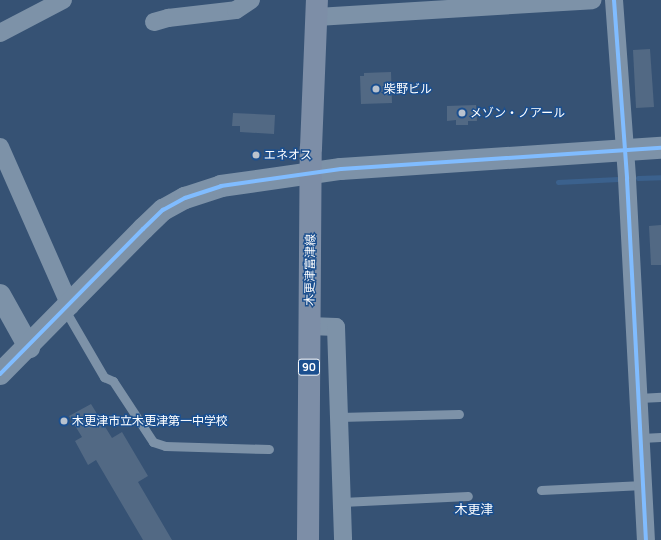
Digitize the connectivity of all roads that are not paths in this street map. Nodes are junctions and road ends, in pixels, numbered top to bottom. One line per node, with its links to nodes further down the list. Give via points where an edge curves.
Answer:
1 (63, 0): 8 (street)
2 (251, 0): 7 (street, via 236,10)
3 (592, 0): 5 (street)
4 (614, 0): 11 (street)
5 (528, 2): 6 (street)
6 (317, 9): 12 (main road, 木更津富津線 / 90)
7 (154, 22)
8 (0, 33)
9 (0, 146): 14 (street)
10 (661, 148): 11 (street)
11 (624, 150): 12 (street, via 341,169); 19 (street)
12 (310, 174): 14 (street, via 221,186 174,203 143,229); 15 (main road, 木更津富津線 / 90)
13 (0, 295): 16 (street)
14 (67, 308): 16 (street); 24 (lane, via 104,377 113,381 153,442 165,446)
15 (310, 326): 21 (street, via 336,327); 29 (main road, 木更津富津線 / 90)
16 (28, 347): 17 (street)
17 (0, 374)
18 (661, 397): 19 (lane)
19 (639, 398): 23 (street)
20 (459, 414): 21 (lane)
21 (339, 417): 28 (street)
22 (661, 437): 23 (lane)
23 (641, 438): 25 (street)
24 (269, 449)
25 (643, 485): 26 (lane); 31 (street)
26 (541, 490)
27 (468, 496): 28 (lane)
28 (342, 502): 30 (street)
29 (308, 540)
30 (343, 540)
31 (646, 540)

